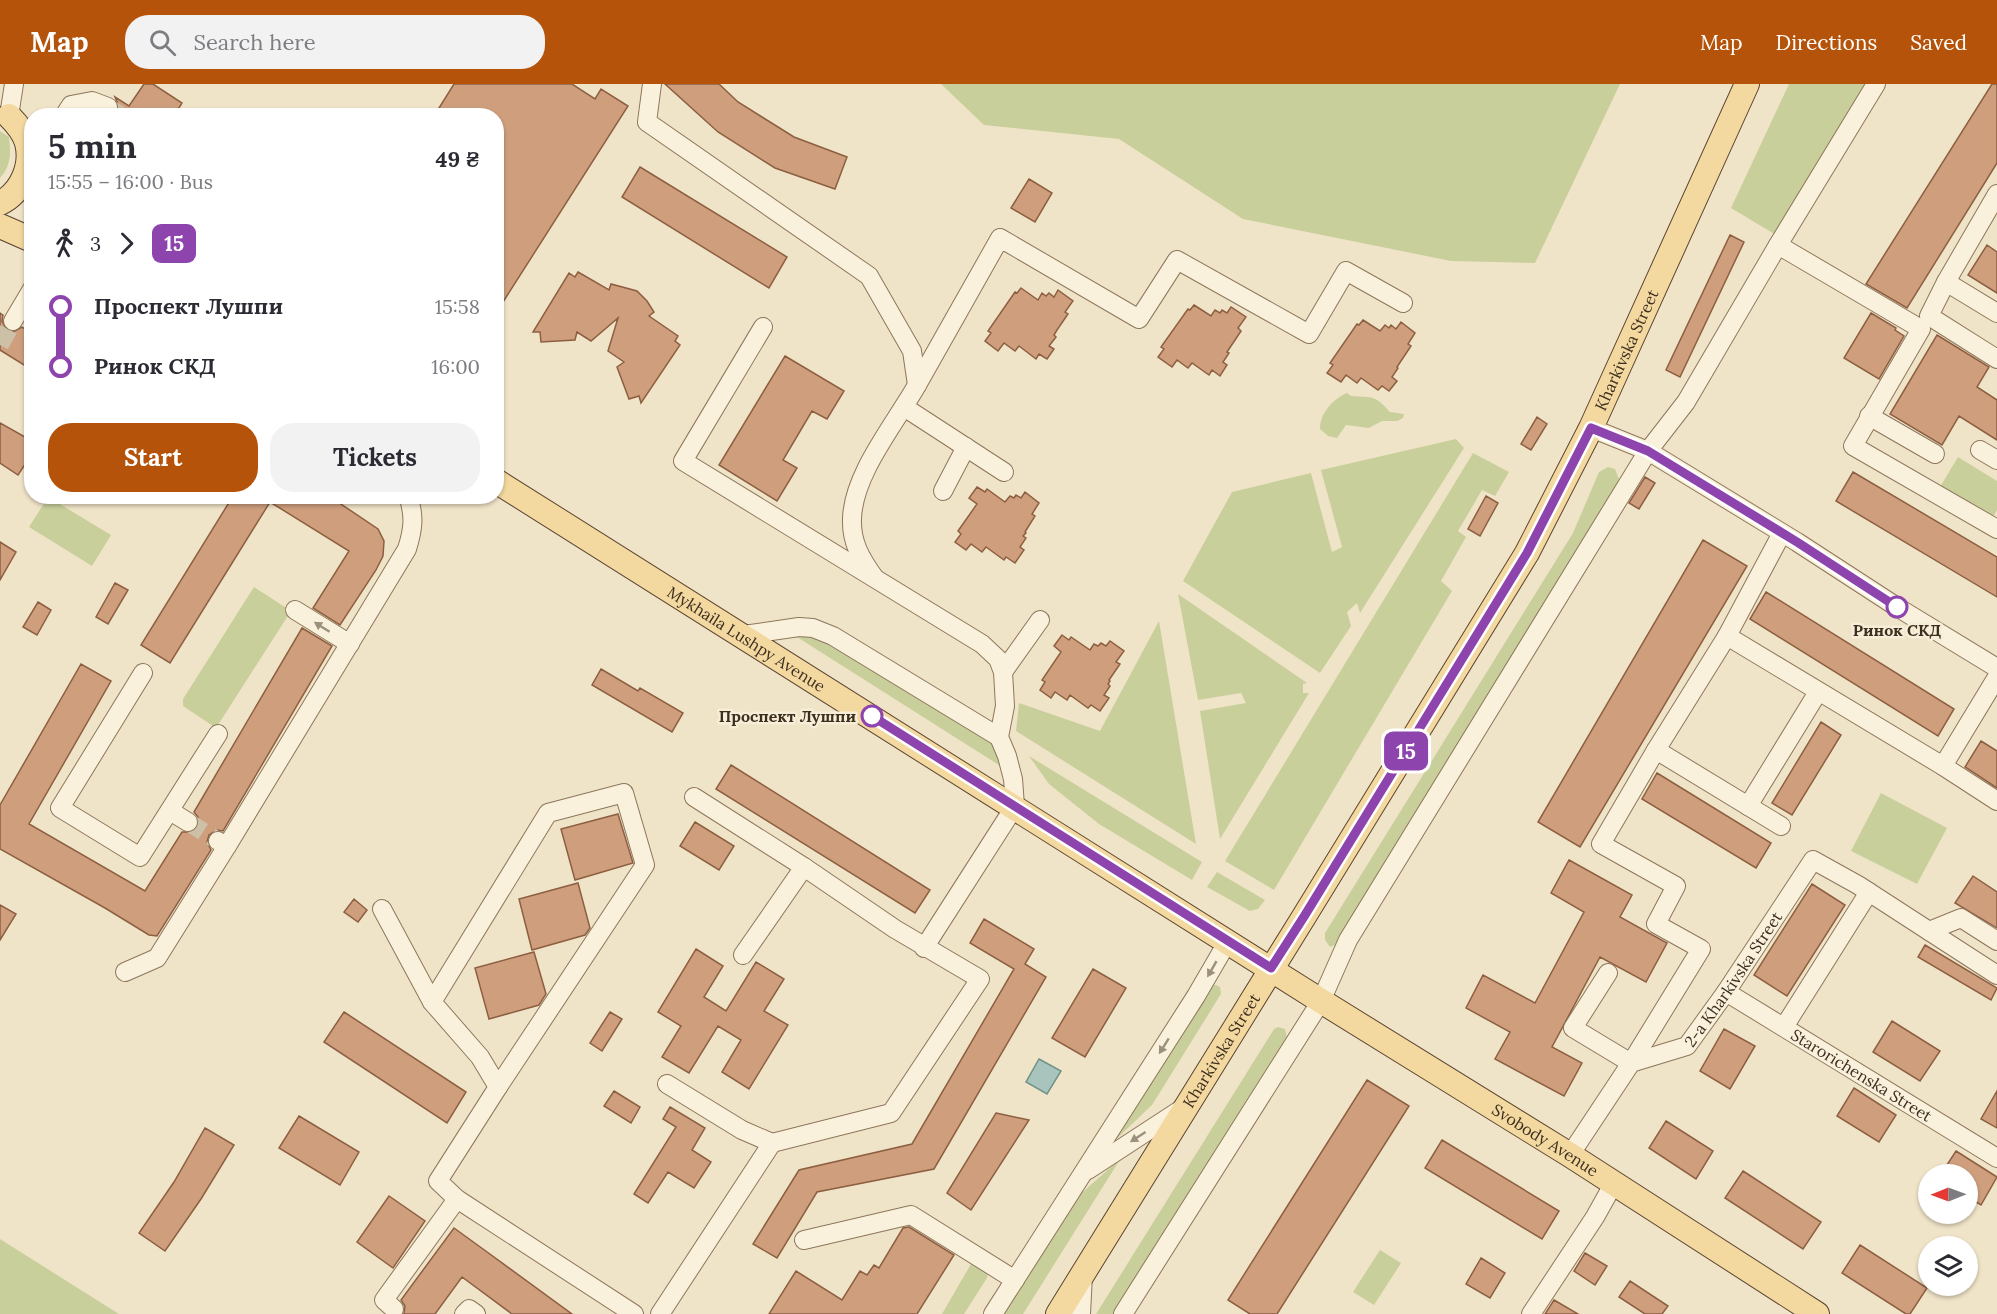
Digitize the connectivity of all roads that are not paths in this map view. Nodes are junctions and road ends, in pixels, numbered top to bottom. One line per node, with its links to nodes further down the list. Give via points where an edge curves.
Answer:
1 (14, 84): 7 (street)
2 (652, 84): 24 (street, via 647,122 870,276 912,351)
3 (1747, 84): 27 (main road, Kharkivska Street)
4 (1876, 84): 15 (street)
5 (108, 107): 6 (street, via 92,101)
6 (69, 108)
7 (5, 113): 8 (main road); 9 (main road)
8 (24, 126)
9 (24, 137)
10 (24, 178): 12 (main road, via 17,190)
11 (1997, 194): 16 (street)
12 (0, 203)
13 (0, 226): 14 (main road)
14 (24, 236)
15 (1778, 245): 21 (street); 30 (street, via 1686,402)
16 (1946, 282): 19 (street); 21 (street)
17 (24, 302): 20 (street)
18 (1403, 303): 24 (street, via 1346,271 1309,334 1177,260 1139,319 1000,238)
19 (1997, 313)
20 (13, 321)
21 (1925, 322): 23 (street); 26 (street)
22 (763, 327): 39 (street, via 682,461)
23 (1997, 359)
24 (917, 386): 25 (street)
25 (904, 407): 28 (street); 39 (street, via 856,491 854,544)
26 (1869, 416): 31 (street); 37 (street, via 1853,446)
27 (1591, 428): 30 (street); 69 (main road, Kharkivska Street, via 1527,553)
28 (966, 447): 33 (street); 35 (street)
29 (1980, 450): 32 (street)
30 (1648, 451): 38 (street); 74 (street, via 1348,940)
31 (1935, 454)
32 (1997, 460)
33 (1004, 472)
34 (504, 485): 42 (main road, Mykhaila Lushpy Avenue)
35 (943, 491)
36 (411, 504): 44 (street, via 414,527 407,549)
37 (1997, 529)
38 (1782, 533): 43 (street); 45 (street)
39 (874, 577): 46 (street, via 982,644 998,659)
40 (295, 610): 44 (street, one-way to 40)
41 (1040, 620): 46 (street)
42 (744, 635): 51 (street, via 799,627 833,636); 56 (main road, Mykhaila Lushpy Avenue)
43 (1727, 636): 49 (street); 52 (street)
44 (350, 644): 70 (street, via 223,844 157,958)
45 (1997, 668)
46 (1003, 672): 51 (street, via 1005,706)
47 (143, 673): 58 (street, via 60,808 140,857)
48 (1997, 677): 53 (street)
49 (1818, 692): 53 (street); 57 (street)
50 (218, 734): 58 (street)
51 (999, 737): 56 (street, via 1010,767)
52 (1656, 750): 57 (street); 77 (street, via 1601,844 1676,886 1656,924 1701,950)
53 (1943, 766): 55 (street)
54 (694, 797): 61 (street)
55 (1997, 801)
56 (1015, 806): 65 (main road, Mykhaila Lushpy Avenue); 67 (street)
57 (1748, 806): 60 (street)
58 (170, 811): 59 (street)
59 (188, 822)
60 (1781, 826)
61 (804, 867): 67 (street); 68 (street)
62 (1869, 892): 64 (street); 73 (street, 2-a Kharkivska Street, via 1812,860); 76 (street)
63 (382, 909): 75 (street)
64 (1929, 931): 66 (street, via 1961,918); 72 (street)
65 (1228, 941): 69 (main road, Mykhaila Lushpy Avenue); 84 (street, one-way to 84)
66 (1997, 941)
67 (924, 948): 81 (street, via 980,979 891,1113)
68 (743, 955)
69 (1271, 968): 74 (main road, Svobody Avenue); 80 (main road, Kharkivska Street)
70 (125, 972)
71 (1608, 973): 77 (street, via 1572,1028)
72 (1997, 975)
73 (1726, 992): 76 (street, Starorichenska Street); 77 (street, 2-a Kharkivska Street, via 1687,1046)
74 (1321, 1001): 82 (main road, Svobody Avenue); 98 (street)
75 (432, 1002): 79 (street, via 480,1058); 79 (street, via 548,813 624,793 645,865)
76 (1784, 1027): 83 (street, Starorichenska Street)
77 (1631, 1063): 82 (street)
78 (667, 1084): 81 (street, via 742,1130)
79 (498, 1087): 86 (street, via 438,1181)
80 (1187, 1105): 84 (street, one-way to 84); 88 (main road, Kharkivska Street)
81 (772, 1143): 94 (street)
82 (1570, 1155): 85 (main road, Svobody Avenue)
83 (1997, 1158)
84 (1083, 1173): 89 (street)
85 (1614, 1183): 99 (street); 100 (main road, Svobody Avenue)
86 (457, 1199): 90 (street, via 384,1300); 93 (street)
87 (804, 1240): 89 (street, via 910,1215)
88 (1083, 1273): 96 (main road, Kharkivska Street); 97 (street)
89 (1015, 1280): 95 (street)
90 (394, 1309)
91 (464, 1314): 92 (street, via 469,1309)
92 (476, 1314)
93 (632, 1314)
94 (660, 1314)
95 (993, 1314)
96 (1058, 1314)
97 (1081, 1314)
98 (1123, 1314)
99 (1531, 1314)
100 (1816, 1314)

